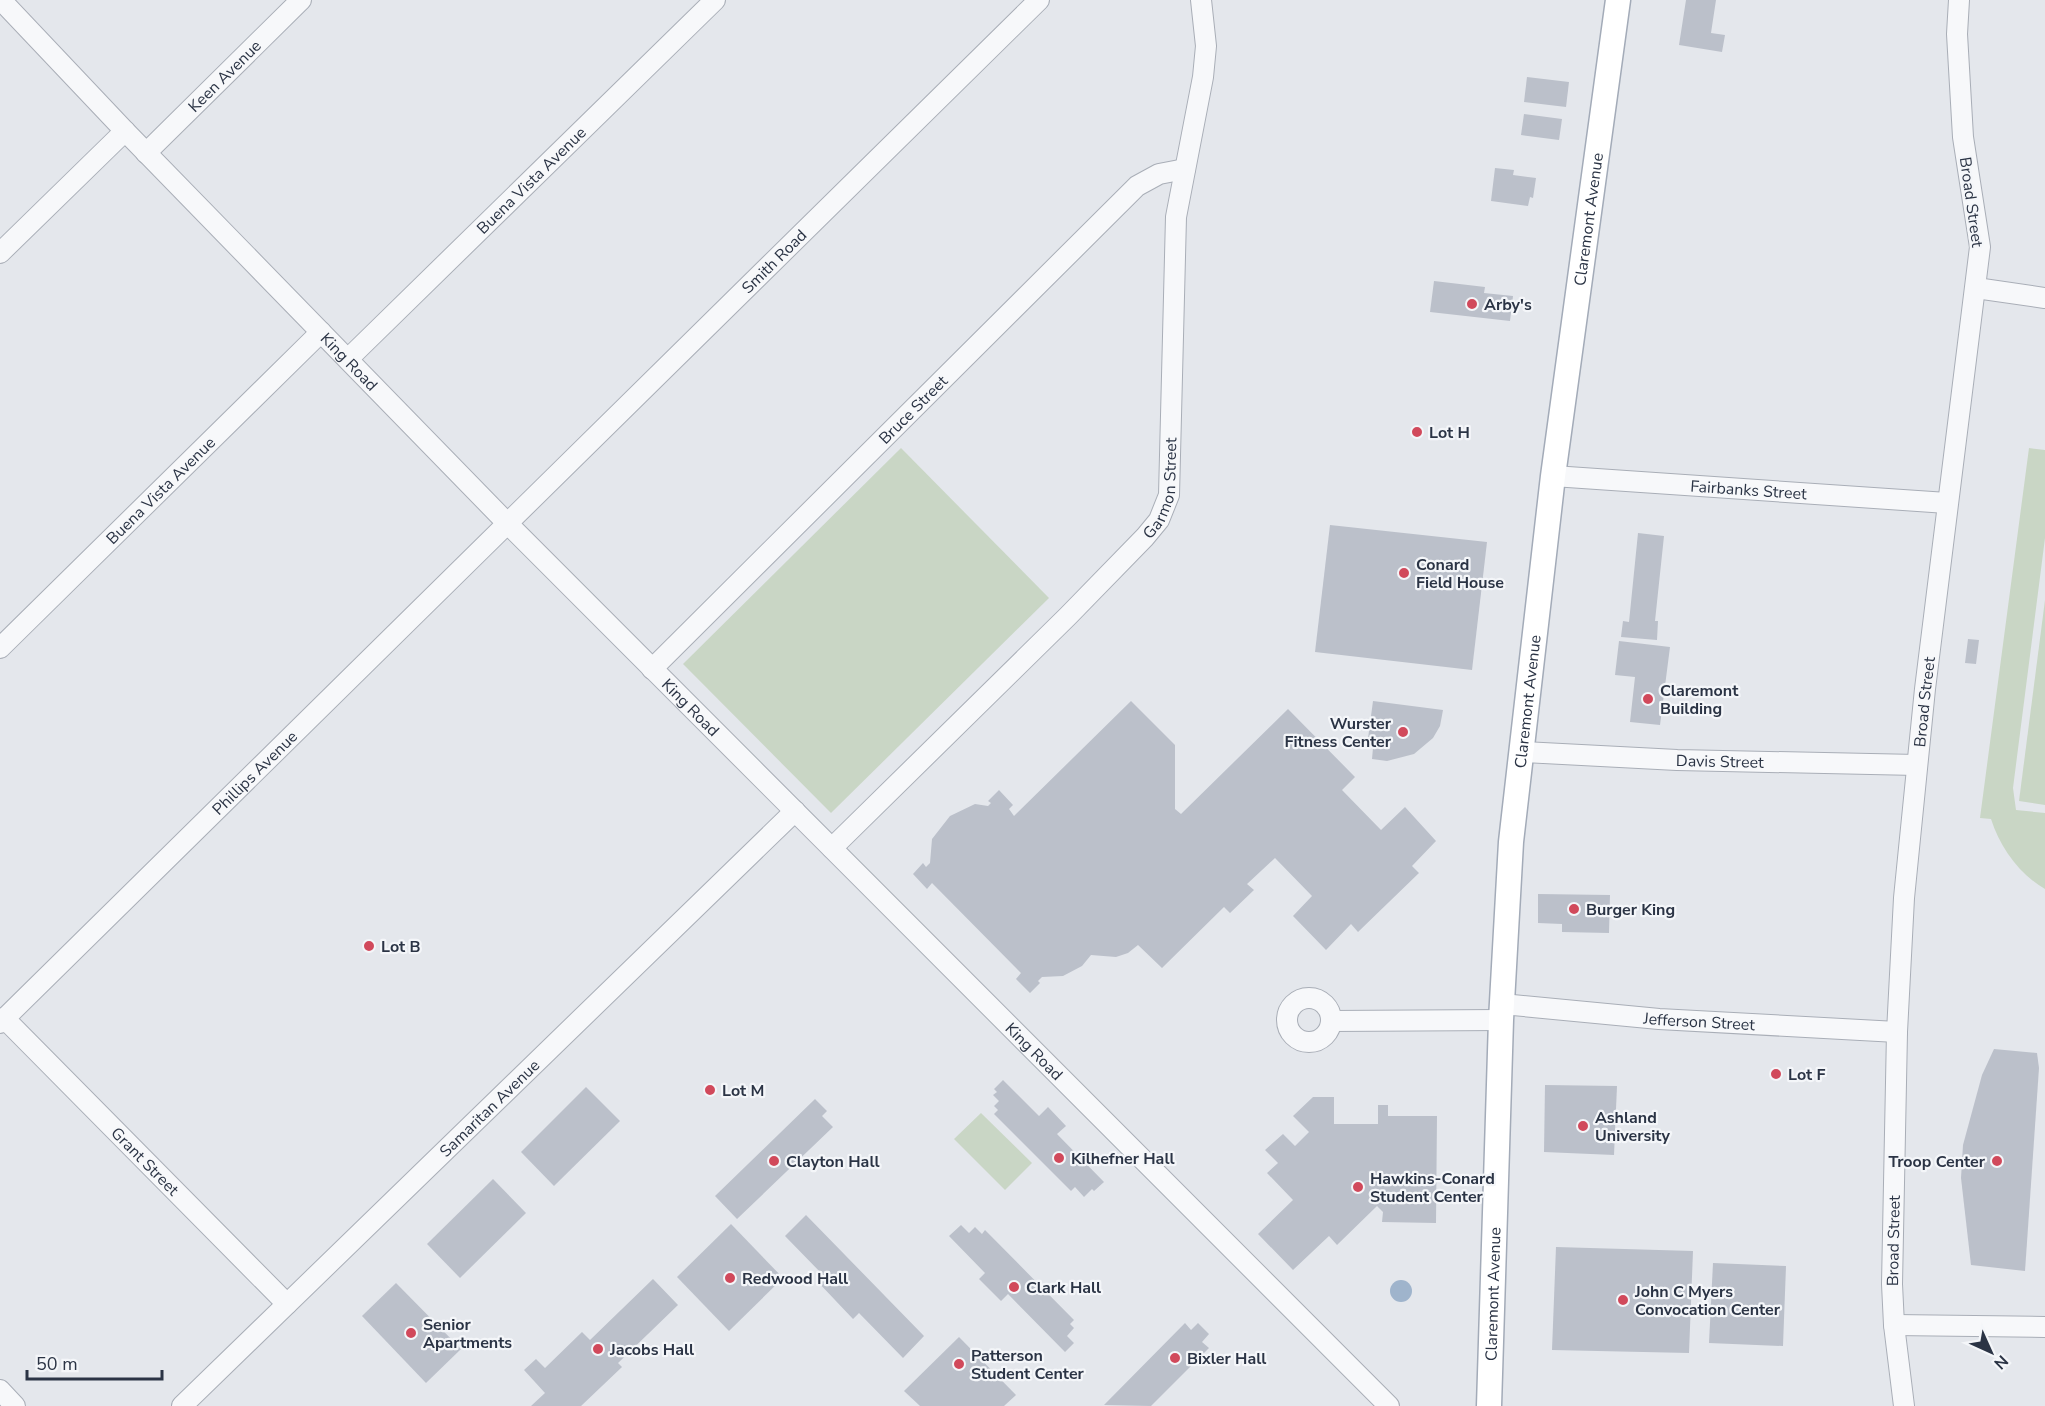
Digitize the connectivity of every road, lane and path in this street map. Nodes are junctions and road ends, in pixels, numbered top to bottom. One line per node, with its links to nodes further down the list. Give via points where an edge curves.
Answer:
1 (1, 0): 8 (street, King Road)
2 (301, 0): 9 (street, Keen Avenue)
3 (715, 0): 15 (street, Buena Vista Avenue)
4 (1039, 0): 18 (street, Smith Road)
5 (1201, 0): 10 (street, Garmon Street, via 1206,46)
6 (1618, 0): 16 (main road, Claremont Avenue)
7 (1959, 0): 12 (street, Broad Street, via 1963,137 1980,247)
8 (125, 131): 9 (street, King Road); 11 (street)
9 (146, 153): 14 (street, King Road)
10 (1185, 170): 20 (street, Bruce Street, via 1159,174 1137,186); 24 (street, Garmon Street, via 1173,260 1169,495 1159,520 1068,616)
11 (0, 253)
12 (1976, 288): 13 (street); 17 (street, Broad Street)
13 (2045, 297)
14 (321, 332): 15 (street, King Road); 19 (street, Buena Vista Avenue)
15 (348, 359): 18 (street, King Road)
16 (1553, 476): 17 (street, Fairbanks Street); 21 (main road, Claremont Avenue)
17 (1947, 503): 22 (street, Broad Street)
18 (508, 524): 20 (street, King Road); 26 (street, Phillips Avenue)
19 (0, 648)
20 (652, 669): 23 (street, King Road)
21 (1522, 752): 22 (street, Davis Street); 25 (main road, Claremont Avenue, via 1511,842)
22 (1917, 765): 28 (street, Broad Street, via 1904,898)
23 (795, 810): 24 (street, King Road); 29 (street, Samaritan Avenue)
24 (832, 848): 35 (street, King Road)
25 (1501, 1012): 27 (street, Jefferson Street); 28 (street, Jefferson Street); 36 (main road, Claremont Avenue)
26 (2, 1021): 29 (street, Grant Street)
27 (1330, 1021)
28 (1897, 1032): 30 (street, Broad Street)
29 (287, 1304): 34 (street, Samaritan Avenue)
30 (1894, 1325): 31 (street); 37 (street, Broad Street)
31 (2045, 1327)
32 (0, 1390): 33 (street)
33 (15, 1406)
34 (183, 1406)
35 (1389, 1406)
36 (1489, 1406)
37 (1904, 1406)

